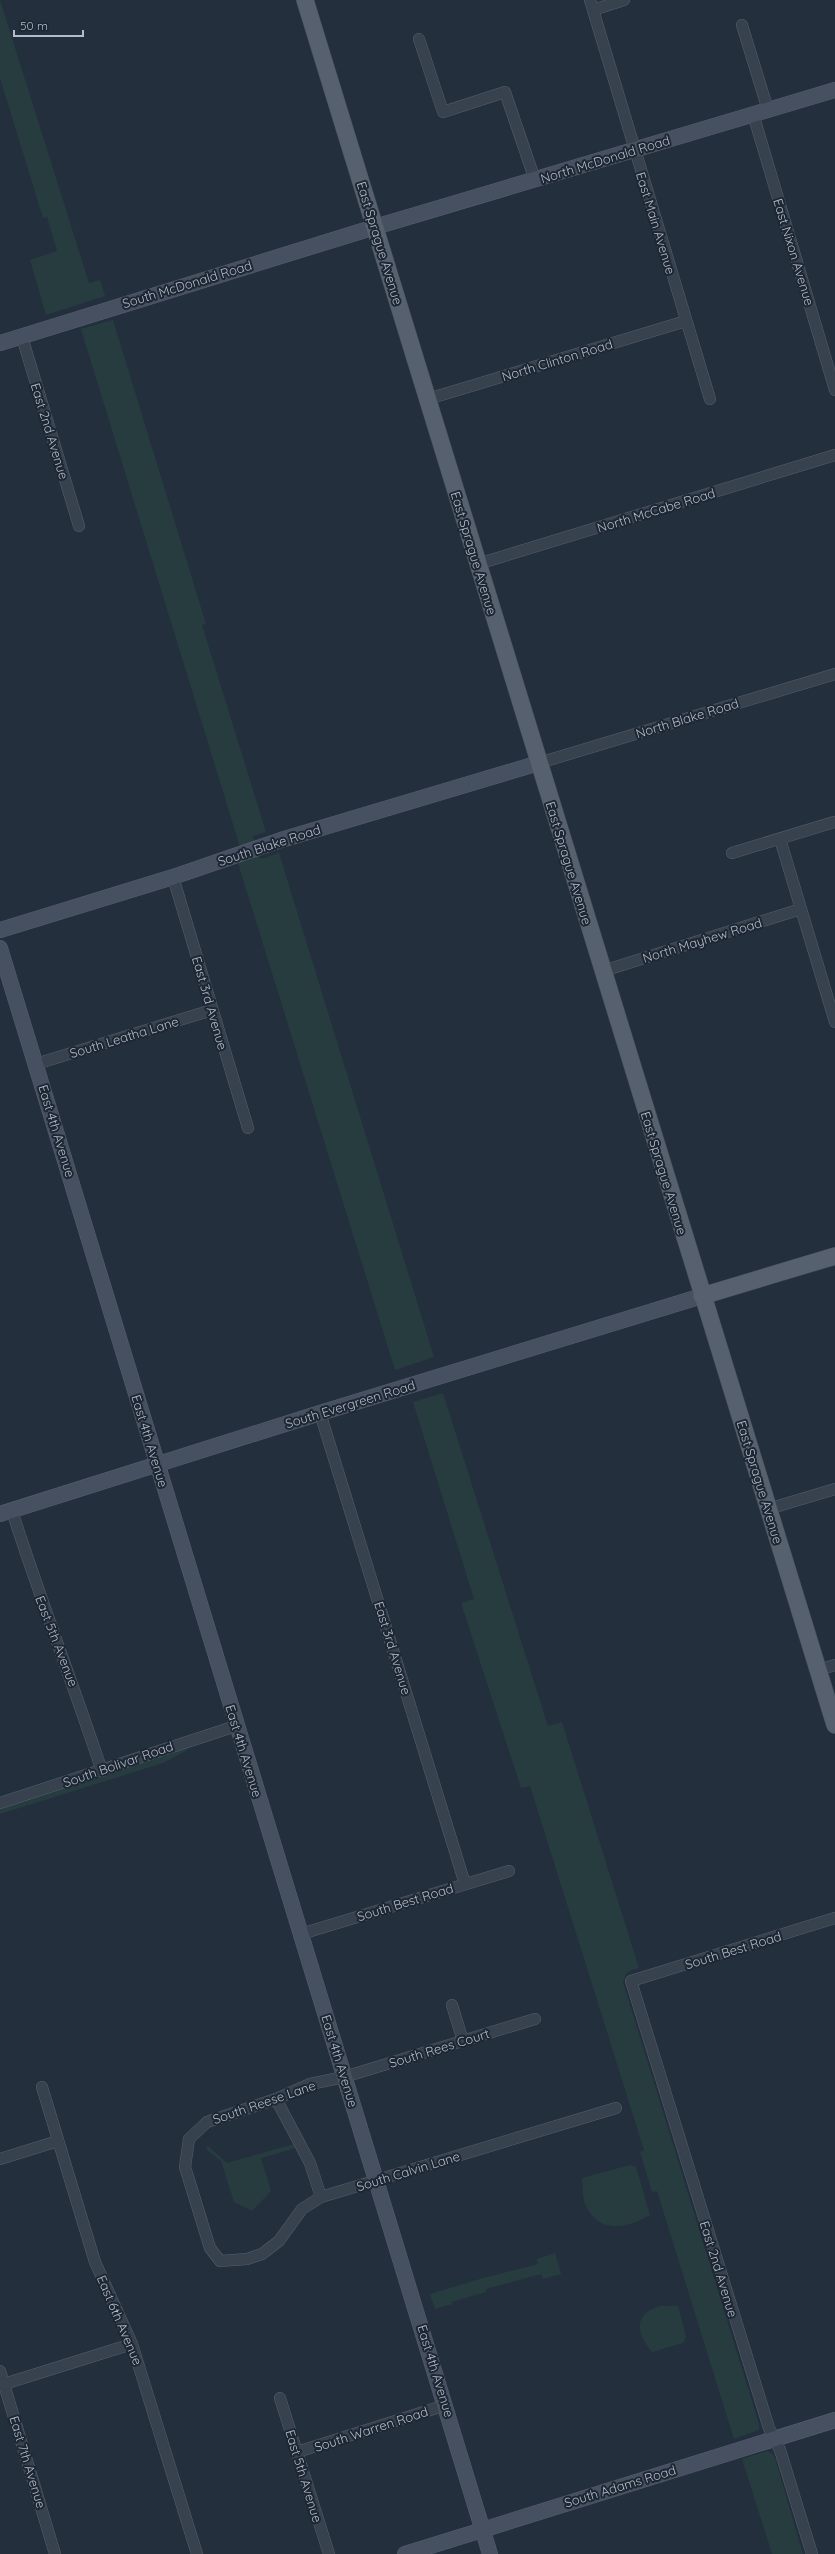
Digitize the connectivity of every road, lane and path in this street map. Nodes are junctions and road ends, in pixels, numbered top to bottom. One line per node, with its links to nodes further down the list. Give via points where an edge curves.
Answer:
1 (306, 0): 11 (main road, East Sprague Avenue)
2 (624, 0): 3 (street)
3 (592, 5): 9 (street, East Main Avenue)
4 (742, 25): 7 (street)
5 (419, 39): 10 (street, via 443,112 505,92)
6 (835, 90): 7 (street, North McDonald Road)
7 (768, 110): 8 (street, North McDonald Road)
8 (753, 114): 9 (street, North McDonald Road); 15 (street, East Nixon Avenue)
9 (633, 149): 10 (street, North McDonald Road); 12 (street, East Main Avenue)
10 (535, 180): 11 (street, North McDonald Road)
11 (375, 227): 13 (street, South McDonald Road, via 85,315); 16 (main road, East Sprague Avenue)
12 (686, 321): 16 (street, North Clinton Road); 17 (street, East Main Avenue)
13 (22, 337): 14 (street, South McDonald Road); 19 (street, East 2nd Avenue)
14 (0, 343)
15 (835, 390)
16 (428, 399): 20 (main road, East Sprague Avenue)
17 (710, 399)
18 (835, 455): 20 (street, North McCabe Road)
19 (79, 526)
20 (478, 564): 22 (main road, East Sprague Avenue)
21 (835, 674): 22 (street, North Blake Road)
22 (539, 763): 26 (street, South Blake Road, via 276,842); 30 (main road, East Sprague Avenue)
23 (834, 822): 24 (street)
24 (780, 839): 25 (street); 27 (street)
25 (732, 853)
26 (173, 877): 28 (street, South Blake Road); 31 (street, East 3rd Avenue)
27 (801, 909): 30 (street, North Mayhew Road); 32 (street)
28 (0, 930)
29 (0, 948): 33 (street, East 4th Avenue)
30 (602, 971): 36 (main road, East Sprague Avenue)
31 (212, 1010): 33 (street, South Leatha Lane); 34 (street, East 3rd Avenue)
32 (835, 1022)
33 (36, 1064): 38 (street, East 4th Avenue)
34 (248, 1128)
35 (835, 1256): 36 (main road)
36 (702, 1296): 37 (street, South Evergreen Road); 40 (main road, East Sprague Avenue)
37 (320, 1413): 38 (street, South Evergreen Road); 49 (street, East 3rd Avenue)
38 (157, 1464): 41 (street, South Evergreen Road); 45 (street, East 4th Avenue)
39 (835, 1489): 40 (street)
40 (768, 1509): 43 (main road, East Sprague Avenue)
41 (6, 1513): 46 (street, East 5th Avenue, via 76,1692)
42 (835, 1665): 43 (street)
43 (818, 1670): 44 (main road, East Sprague Avenue)
44 (835, 1725)
45 (236, 1726): 46 (street, South Bolivar Road, via 188,1740); 51 (street, East 4th Avenue)
46 (102, 1771): 47 (street, South Bolivar Road)
47 (0, 1802)
48 (509, 1871): 49 (street, South Best Road)
49 (465, 1884): 51 (street, South Best Road)
50 (835, 1918): 52 (street, South Best Road)
51 (301, 1934): 56 (street, East 4th Avenue)
52 (631, 1982): 71 (street, East 2nd Avenue)
53 (452, 2005): 55 (street)
54 (535, 2019): 55 (street, South Rees Court)
55 (463, 2041): 56 (street, South Rees Court)
56 (344, 2077): 58 (street, South Reese Lane, via 296,2088); 62 (street, East 4th Avenue)
57 (42, 2087): 60 (street, East 6th Avenue)
58 (276, 2099): 63 (street, via 310,2163); 64 (street, South Reese Lane, via 207,2122 189,2139 185,2167 210,2248)
59 (616, 2108): 62 (street, South Calvin Lane)
60 (58, 2141): 61 (street); 65 (street, East 6th Avenue, via 95,2262)
61 (0, 2159)
62 (377, 2180): 63 (street, South Calvin Lane); 69 (street, East 4th Avenue)
63 (321, 2197): 64 (street, South Calvin Lane, via 302,2209 279,2241 262,2254 247,2259)
64 (220, 2261)
65 (132, 2344): 67 (street); 75 (street, East 6th Avenue)
66 (0, 2371): 67 (street, East 7th Avenue)
67 (4, 2384): 74 (street, East 7th Avenue)
68 (280, 2398): 72 (street, East 5th Avenue)
69 (446, 2405): 72 (street, South Warren Road); 73 (street, East 4th Avenue)
70 (835, 2420): 71 (street, South Adams Road)
71 (774, 2439): 73 (street, South Adams Road); 79 (street, East 2nd Avenue, via 780,2450)
72 (297, 2452): 76 (street, East 5th Avenue)
73 (483, 2529): 77 (street, South Adams Road); 78 (street, East 4th Avenue)
74 (55, 2554)
75 (197, 2554)
76 (328, 2554)
77 (405, 2554)
78 (490, 2554)
79 (812, 2554)

